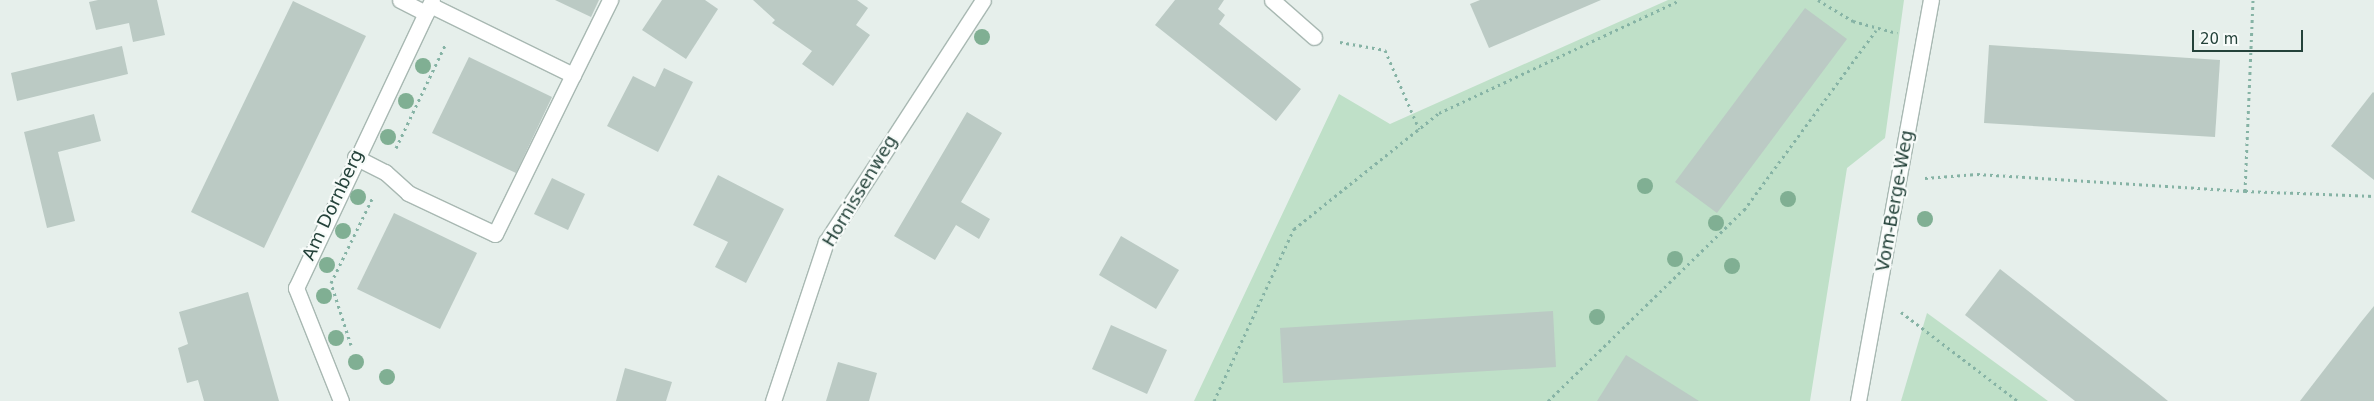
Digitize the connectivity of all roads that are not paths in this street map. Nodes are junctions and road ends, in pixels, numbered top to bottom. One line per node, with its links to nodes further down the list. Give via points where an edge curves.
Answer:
1 (400, 0): 6 (street)
2 (610, 0): 8 (street)
3 (984, 0): 11 (street, Hornissenweg, via 826,242)
4 (1272, 0): 7 (street)
5 (1931, 0): 12 (street, Vom-Berge-Weg)
6 (429, 6): 8 (street); 9 (street, Am Dornberg)
7 (1314, 37)
8 (573, 75): 9 (street, via 495,234 408,193 385,172)
9 (355, 157): 10 (street, Am Dornberg, via 296,288)
10 (341, 401)
11 (773, 401)
12 (1858, 401)

